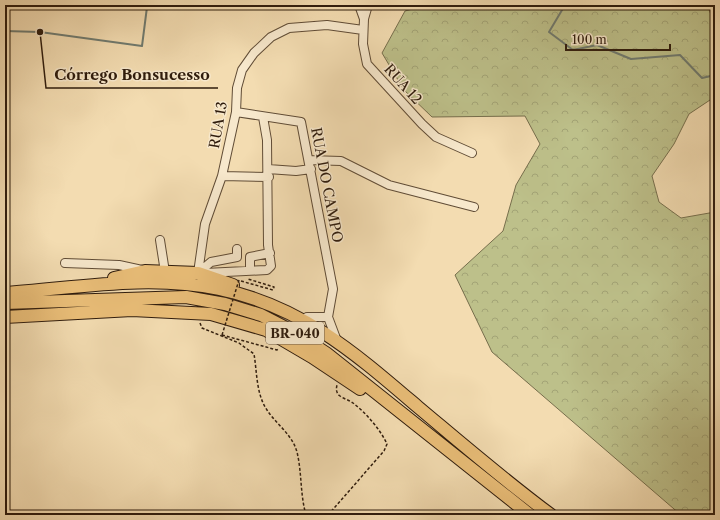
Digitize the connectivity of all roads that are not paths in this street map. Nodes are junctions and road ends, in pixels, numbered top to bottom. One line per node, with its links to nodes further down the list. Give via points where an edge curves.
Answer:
1 (359, 5): 3 (street)
2 (368, 5): 3 (street, RUA 12)
3 (364, 19): 4 (street, RUA 12)
4 (363, 30): 5 (street, RUA 13, via 327,25 307,26 289,28 271,37 254,53 242,70 237,88); 7 (street, RUA 12, via 367,64 436,137)
5 (236, 112): 6 (street, RUA DO CAMPO); 11 (street, RUA 13)
6 (263, 117): 8 (street, RUA DO CAMPO, via 301,122); 10 (street)
7 (472, 152)
8 (309, 160): 9 (street, RUA DO CAMPO); 12 (street, via 341,161 389,185)
9 (311, 169): 10 (street); 28 (street, RUA DO CAMPO, via 333,289)
10 (268, 173): 11 (street); 15 (street)
11 (222, 176): 20 (street, RUA 13, via 205,224)
12 (474, 208)
13 (160, 240): 19 (street)
14 (236, 249): 20 (street, via 237,258 211,262)
15 (270, 253): 17 (street, via 250,257); 17 (street, via 271,266 267,270)
16 (65, 263): 18 (street, via 119,265)
17 (250, 270): 20 (street)
18 (145, 271): 19 (highway); 21 (highway)
19 (165, 272): 20 (highway)
20 (198, 273): 27 (highway, via 286,303)
21 (82, 285): 23 (highway, BR-040); 29 (highway, BR-040, via 154,283 219,289 290,312)
22 (5, 288): 23 (street)
23 (42, 290): 24 (highway, BR-040)
24 (5, 293)
25 (5, 303): 31 (highway, BR-040, via 186,297 224,304 261,315 326,353)
26 (5, 317): 31 (highway, via 132,310 196,313 228,323 266,330 363,390 409,426)
27 (307, 317): 28 (street); 29 (highway)
28 (328, 317): 30 (street)
29 (321, 331): 30 (highway, BR-040)
30 (337, 341): 33 (highway, BR-040)
31 (428, 434): 32 (highway, BR-040)
32 (530, 515)
33 (551, 515)

